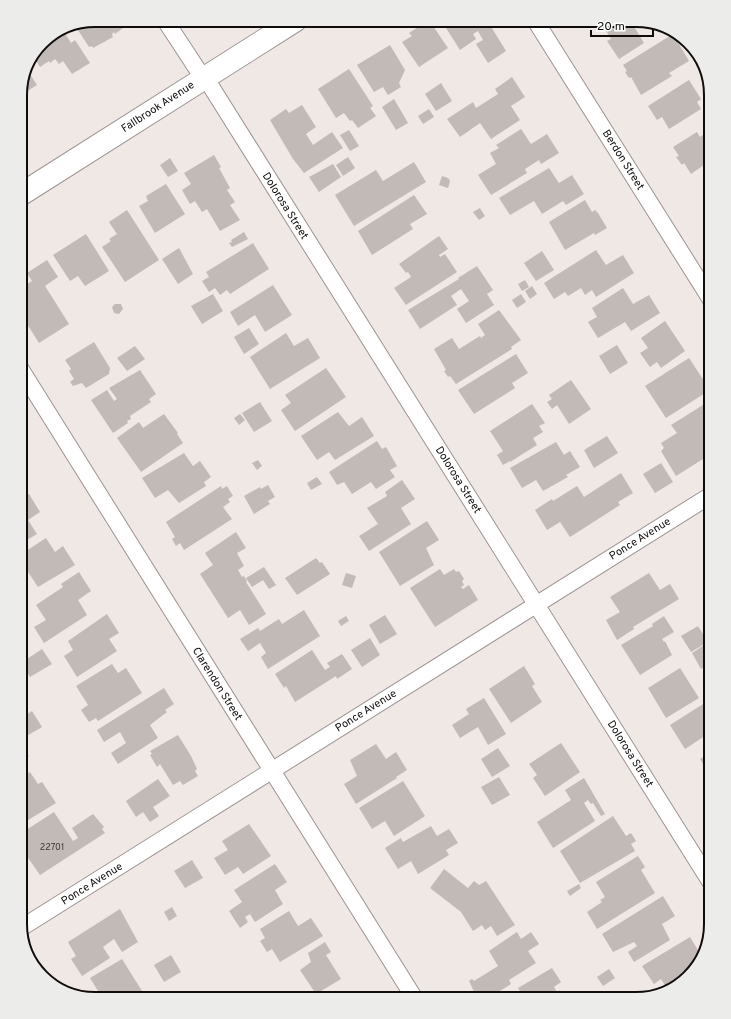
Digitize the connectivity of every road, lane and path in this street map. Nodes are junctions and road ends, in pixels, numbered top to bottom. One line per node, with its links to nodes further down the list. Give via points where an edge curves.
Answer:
1 (170, 27): 4 (street, Dolorosa Street)
2 (285, 27): 4 (main road, Fallbrook Avenue)
3 (539, 27): 6 (street, Berdon Street)
4 (204, 78): 5 (main road, Fallbrook Avenue); 9 (street, Dolorosa Street)
5 (27, 190)
6 (704, 289)
7 (27, 379): 10 (street, Clarendon Street)
8 (704, 499): 9 (street, Ponce Avenue)
9 (536, 605): 10 (street, Ponce Avenue); 11 (street, Dolorosa Street)
10 (272, 771): 12 (street, Ponce Avenue); 13 (street, Clarendon Street)
11 (704, 872)
12 (27, 924)
13 (411, 992)

